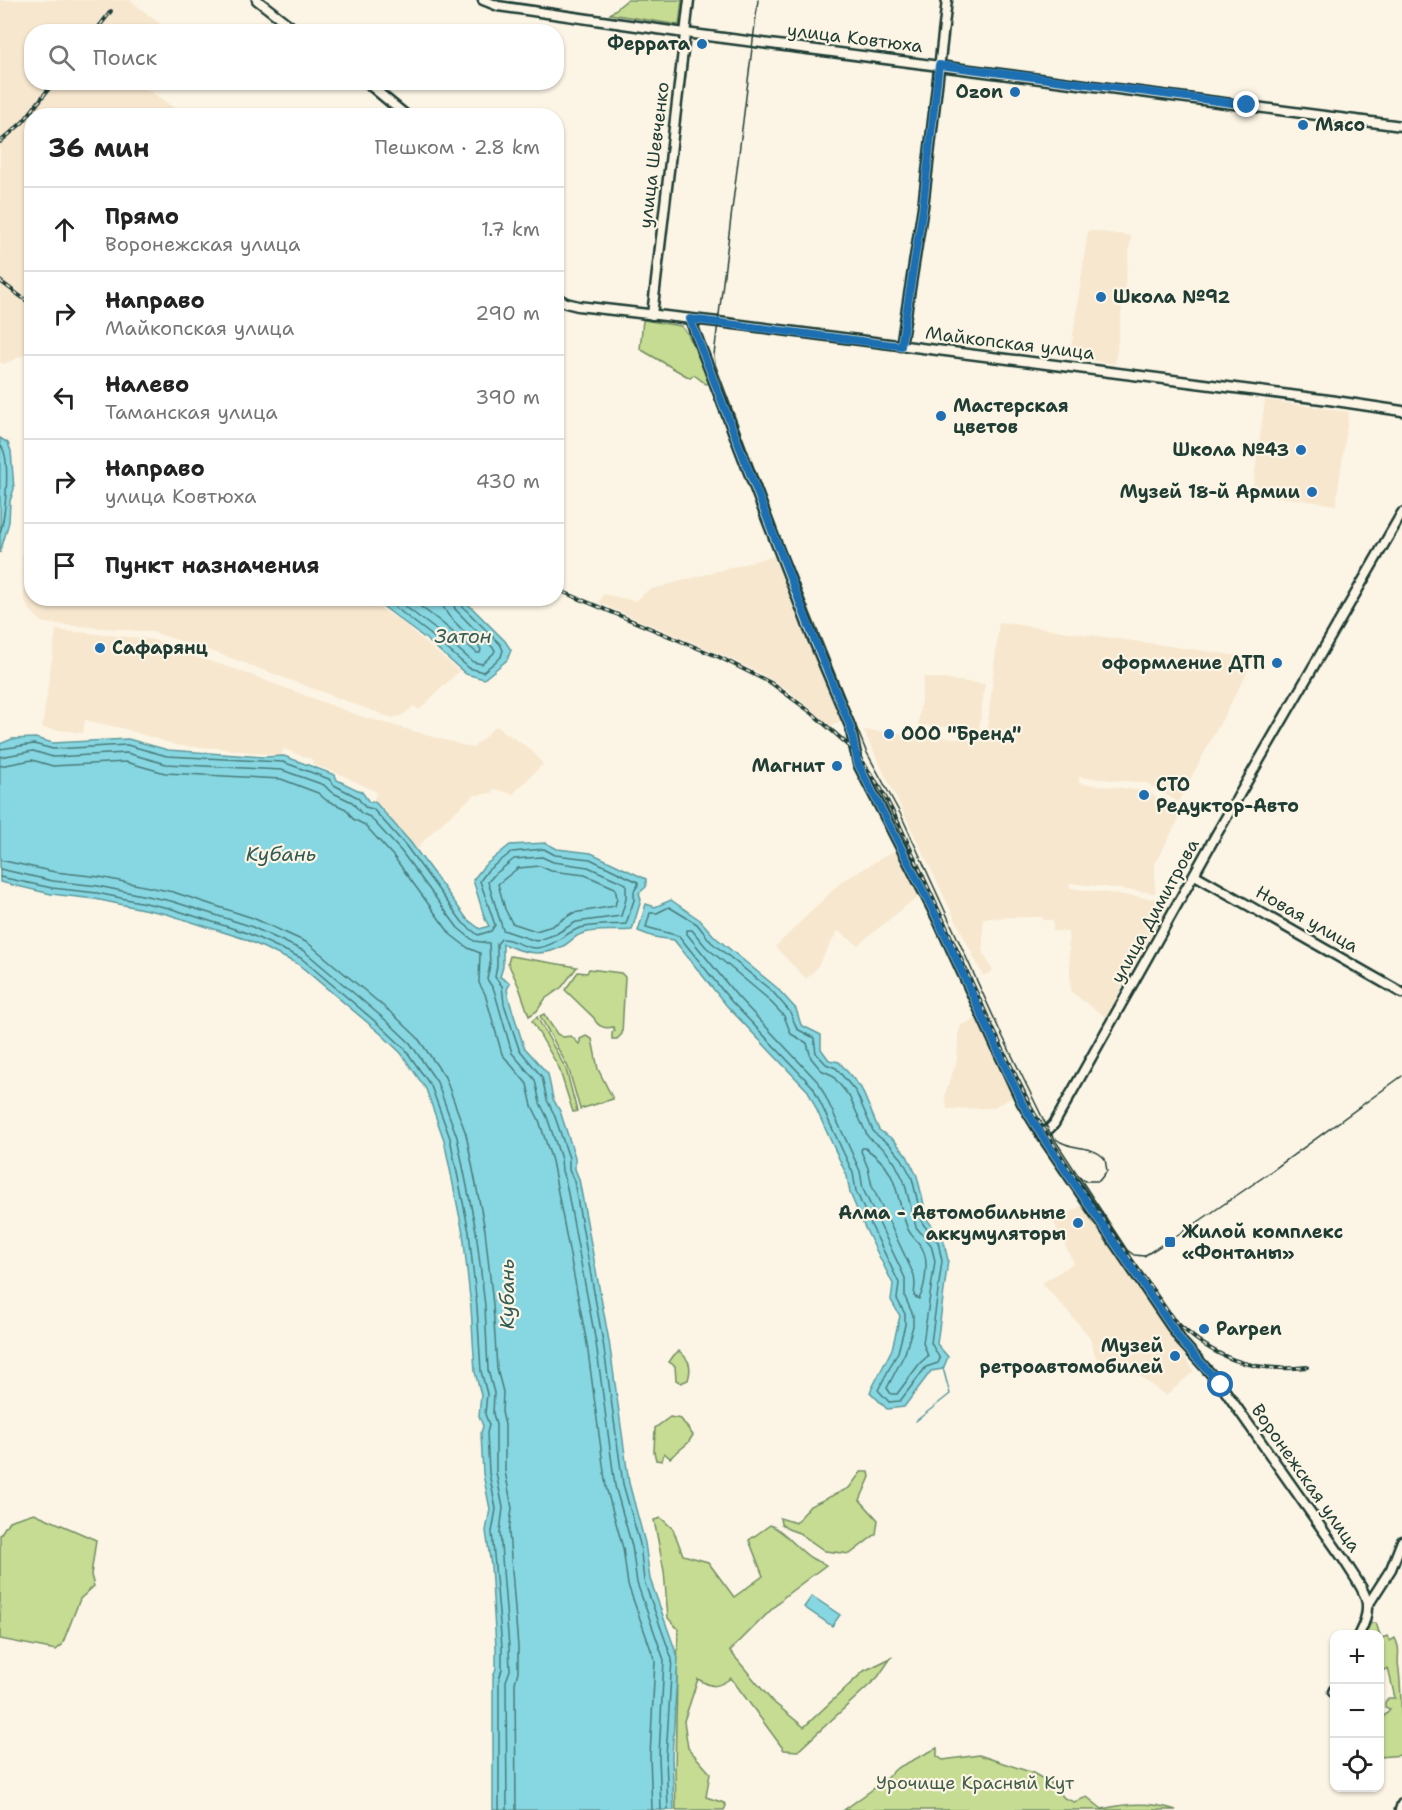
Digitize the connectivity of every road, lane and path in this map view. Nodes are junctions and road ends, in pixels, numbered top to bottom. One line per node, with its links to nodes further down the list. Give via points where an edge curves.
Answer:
1 (257, 0): 5 (street)
2 (483, 0): 6 (street, улица Ковтюха, via 498,6)
3 (689, 0): 6 (street, улица Шевченко)
4 (947, 0): 7 (street)
5 (288, 24)
6 (686, 33): 7 (street, улица Ковтюха); 12 (street, улица Шевченко)
7 (939, 65): 10 (street, улица Ковтюха); 14 (street, via 923,207)
8 (376, 90): 9 (street)
9 (397, 108)
10 (1402, 126)
11 (564, 302): 12 (street, Майкопская улица)
12 (652, 315): 13 (street, Майкопская улица)
13 (690, 319): 14 (street, Майкопская улица); 19 (street, Воронежская улица, via 850,726 858,764 938,920 1022,1103)
14 (901, 346): 15 (street, Майкопская улица)
15 (1402, 411)
16 (1402, 513): 17 (street, улица Димитрова)
17 (1195, 875): 18 (street, Новая улица); 19 (street, улица Димитрова, via 1053,1127)
18 (1402, 993)
19 (1042, 1136): 21 (street, Воронежская улица, via 1182,1342 1221,1385 1292,1484 1344,1560)
20 (1402, 1541): 21 (street, via 1391,1569)
21 (1368, 1605): 22 (street)
22 (1361, 1630)
23 (1402, 1804): 24 (street)
24 (1400, 1810)

